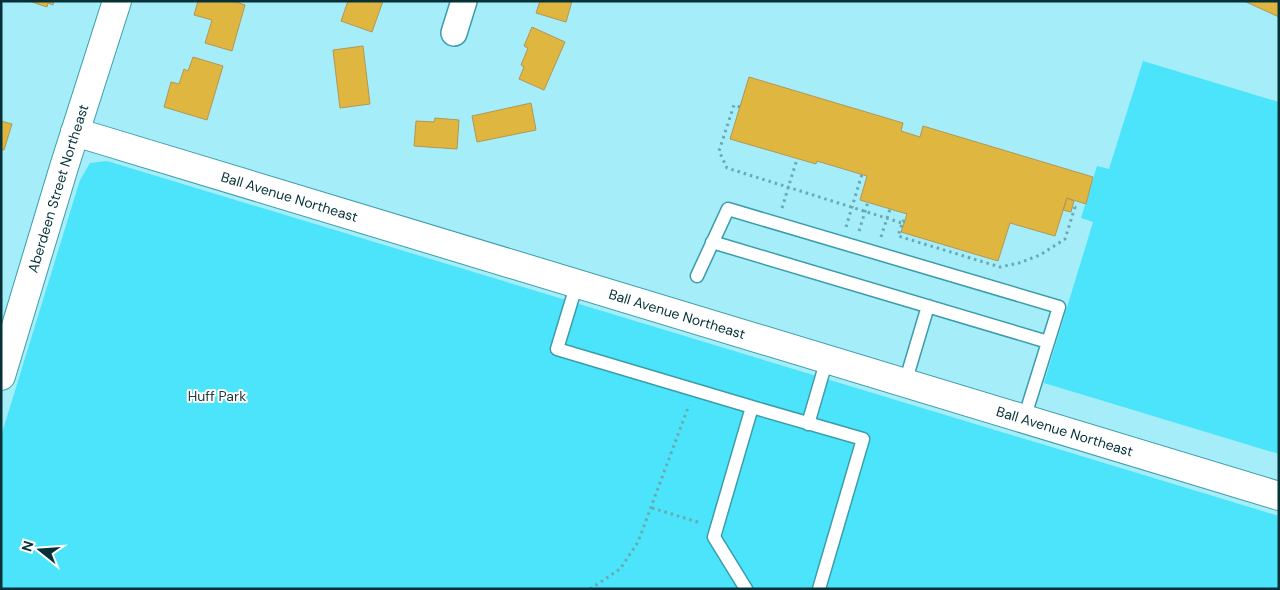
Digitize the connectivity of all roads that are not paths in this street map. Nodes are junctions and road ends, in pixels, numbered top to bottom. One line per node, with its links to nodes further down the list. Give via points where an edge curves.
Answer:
1 (117, 1): 4 (street, Aberdeen Street Northeast)
2 (464, 1): 3 (street)
3 (454, 33)
4 (76, 132): 7 (street, Ball Avenue Northeast); 11 (street, Aberdeen Street Northeast)
5 (712, 242): 6 (lane); 8 (lane); 9 (lane, via 728,208 876,252 1059,307)
6 (696, 276)
7 (577, 283): 10 (street, Ball Avenue Northeast); 13 (lane, via 556,349)
8 (928, 306): 9 (lane); 12 (lane)
9 (1048, 342): 14 (lane)
10 (827, 359): 12 (street, Ball Avenue Northeast); 15 (lane)
11 (1, 376)
12 (905, 383): 14 (street, Ball Avenue Northeast)
13 (752, 407): 15 (lane); 17 (lane, via 714,537)
14 (1024, 419): 16 (street, Ball Avenue Northeast)
15 (808, 424): 18 (lane, via 863,439)
16 (1279, 496)
17 (746, 589)
18 (819, 589)

